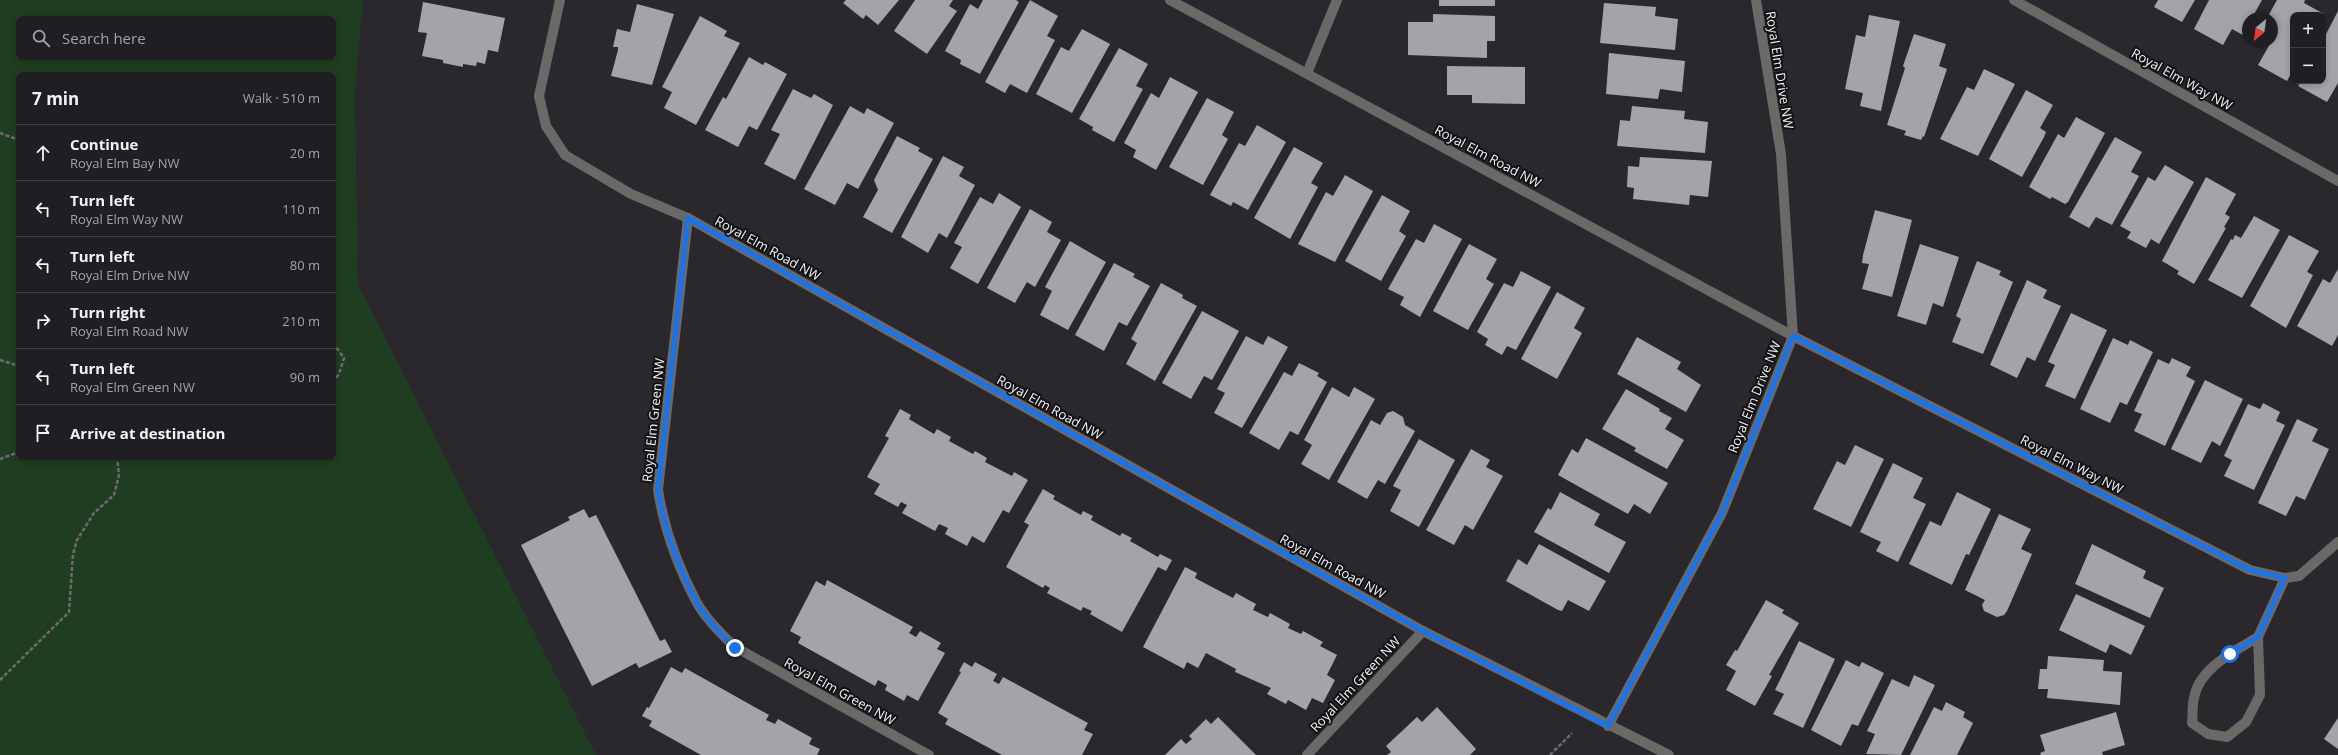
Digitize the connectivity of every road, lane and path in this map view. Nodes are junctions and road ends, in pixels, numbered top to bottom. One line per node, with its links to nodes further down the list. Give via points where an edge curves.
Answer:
1 (560, 0): 10 (street, Royal Elm Road NW, via 539,96 546,126 565,155 631,194)
2 (1170, 0): 6 (street, Royal Elm Road NW)
3 (1337, 0): 6 (street)
4 (1756, 0): 11 (street, Royal Elm Drive NW, via 1781,154)
5 (2014, 0): 9 (street, Royal Elm Way NW)
6 (1307, 73): 11 (street, Royal Elm Road NW)
7 (0, 133): 8 (path)
8 (16, 139)
9 (2338, 181)
10 (688, 218): 21 (street, Royal Elm Road NW); 26 (street, Royal Elm Green NW, via 658,490 666,531 698,603 713,625 735,648)
11 (1793, 336): 20 (street, Royal Elm Way NW, via 2250,570); 24 (street, Royal Elm Drive NW, via 1722,513)
12 (336, 346): 15 (path, via 344,358)
13 (0, 360): 14 (path)
14 (16, 365)
15 (336, 379)
16 (16, 453): 17 (path)
17 (0, 459)
18 (117, 460): 23 (path, via 118,475 114,494 94,513 77,540 73,554 69,612)
19 (2338, 542): 20 (street, via 2299,576)
20 (2285, 578): 22 (street)
21 (1423, 631): 24 (street, Royal Elm Road NW); 27 (street, Royal Elm Green NW)
22 (2258, 637): 22 (street, via 2260,695 2250,715 2246,722 2227,737 2208,734 2192,723 2194,696 2205,674 2230,654)
23 (0, 680)
24 (1608, 726): 29 (street, Royal Elm Road NW)
25 (1563, 741): 28 (path)
26 (929, 755)
27 (1307, 755)
28 (1550, 755)
29 (1669, 755)

